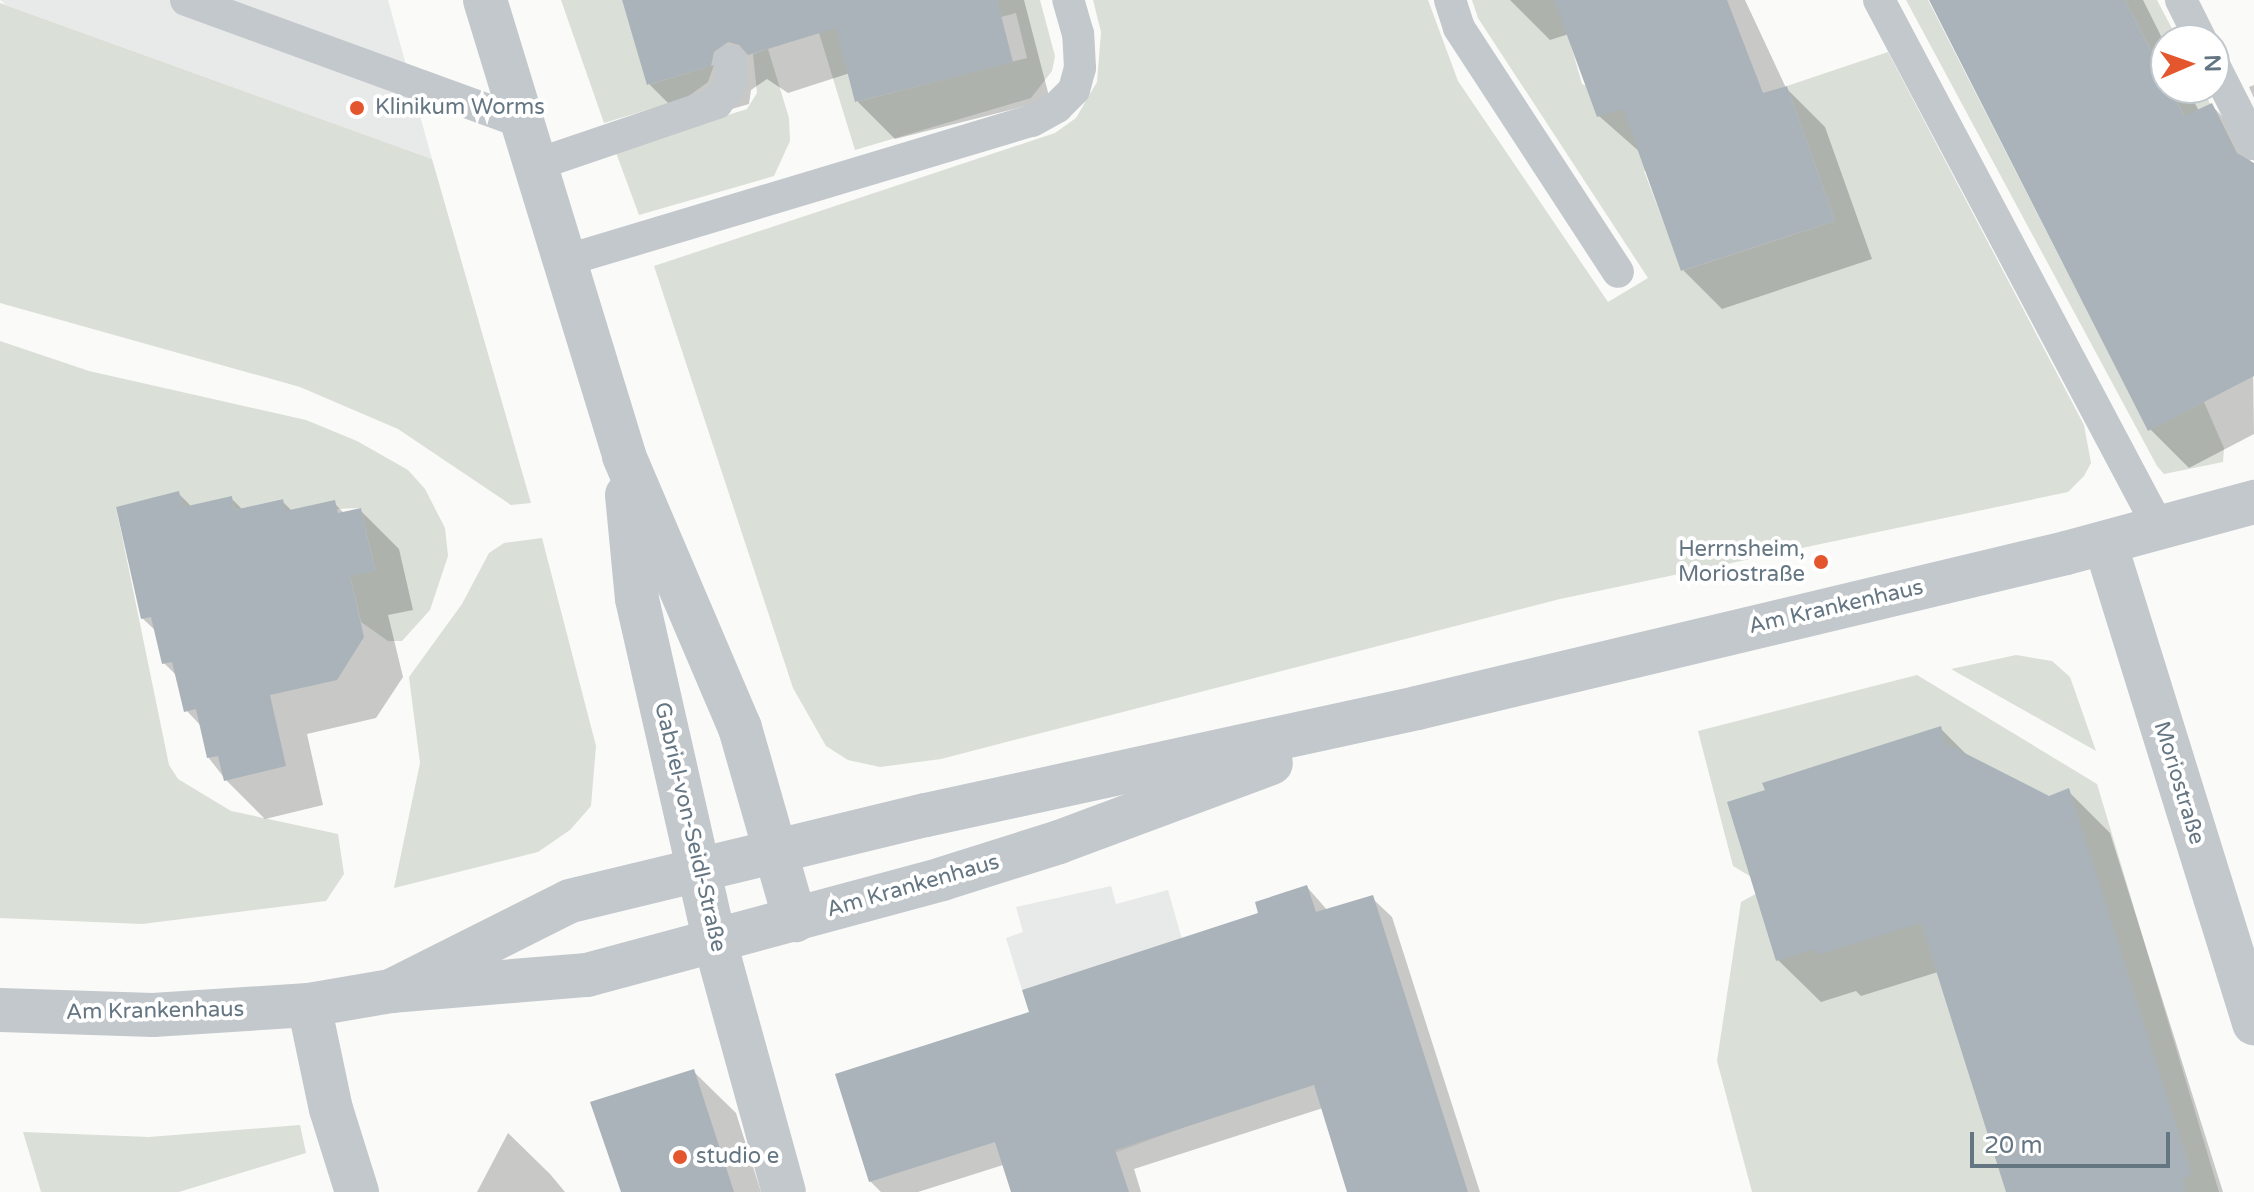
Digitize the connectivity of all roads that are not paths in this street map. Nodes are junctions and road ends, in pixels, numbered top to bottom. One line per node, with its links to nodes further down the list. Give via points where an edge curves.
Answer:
1 (186, 0): 10 (lane)
2 (485, 0): 10 (street, Gabriel-von-Seidl-Straße)
3 (1068, 0): 13 (lane, via 1078,34 1080,68 1074,90 1032,121)
4 (1450, 0): 14 (lane, via 1459,28)
5 (1879, 0): 17 (lane)
6 (2181, 0): 7 (lane)
7 (2193, 24)
8 (730, 61): 12 (lane, via 731,84 717,103)
9 (2230, 97): 11 (lane)
10 (522, 122): 12 (street, Gabriel-von-Seidl-Straße)
11 (2254, 144)
12 (535, 165): 13 (street, Gabriel-von-Seidl-Straße)
13 (564, 261): 15 (street, Gabriel-von-Seidl-Straße)
14 (1618, 272)
15 (624, 456): 20 (street, Gabriel-von-Seidl-Straße, via 740,728); 21 (street, Gabriel-von-Seidl-Straße, via 637,599)
16 (2254, 502): 17 (street, Am Krankenhaus)
17 (2159, 528): 18 (street, Am Krankenhaus)
18 (2105, 543): 19 (street, Am Krankenhaus); 22 (street, Moriostraße)
19 (1417, 708): 20 (street, Am Krankenhaus); 23 (street, Am Krankenhaus, via 1059,842)
20 (777, 851): 21 (street, Am Krankenhaus); 23 (street, Gabriel-von-Seidl-Straße)
21 (696, 870): 24 (street, Gabriel-von-Seidl-Straße); 25 (street, Am Krankenhaus, via 570,901)
22 (2237, 915): 28 (street, Moriostraße)
23 (795, 920): 24 (street, Am Krankenhaus)
24 (715, 942): 25 (street, Am Krankenhaus, via 587,975); 30 (street, Gabriel-von-Seidl-Straße)
25 (391, 991): 26 (street, Am Krankenhaus)
26 (309, 1005): 27 (street, Am Krankenhaus, via 153,1015); 29 (street, via 331,1109)
27 (0, 1010)
28 (2254, 1023)
29 (357, 1192)
30 (784, 1192)

